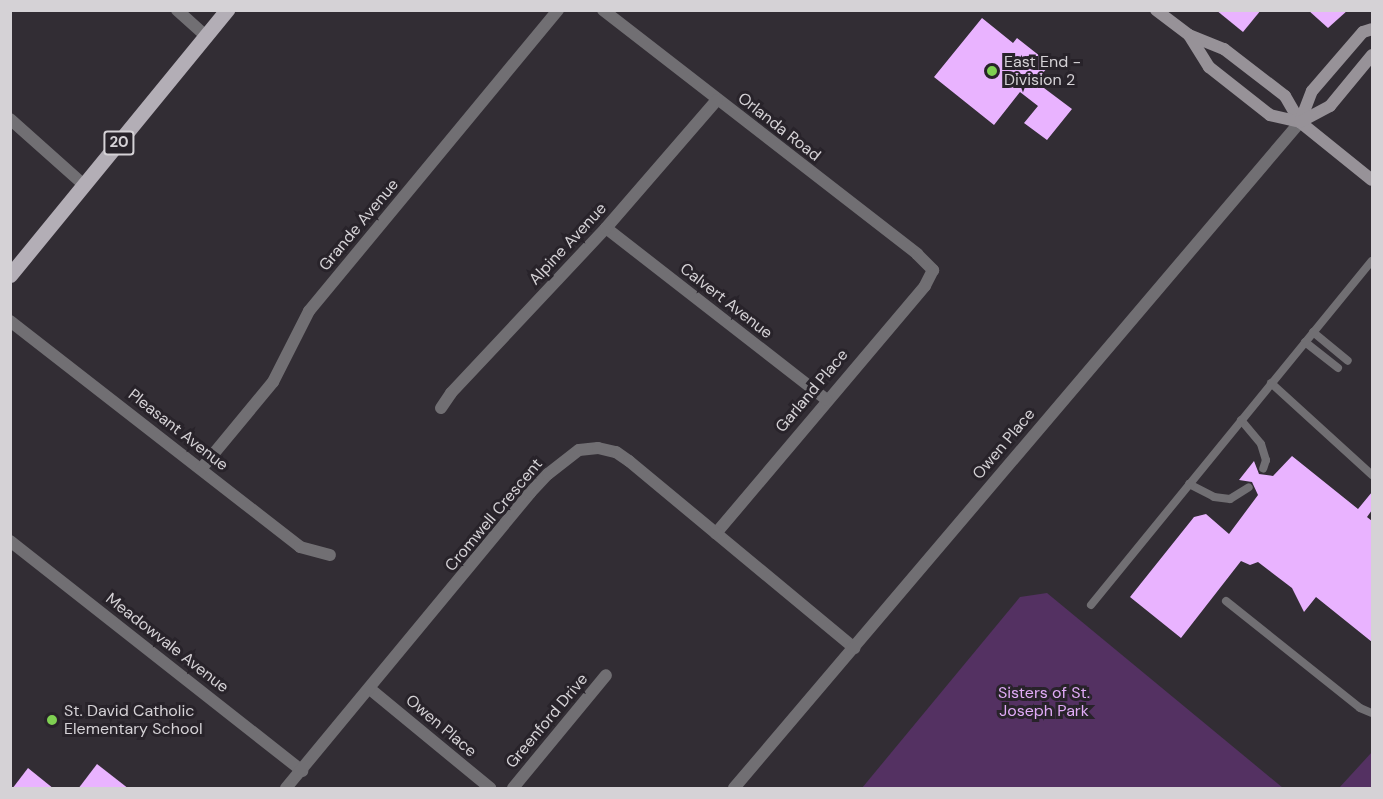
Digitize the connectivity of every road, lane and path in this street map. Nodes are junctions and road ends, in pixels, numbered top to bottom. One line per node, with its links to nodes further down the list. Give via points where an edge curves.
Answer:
1 (177, 10): 8 (street)
2 (227, 10): 8 (main road, 20)
3 (558, 10): 28 (street, Grande Avenue, via 309,311 273,382)
4 (603, 10): 10 (street, Orlanda Road)
5 (1156, 10): 7 (main road)
6 (1372, 28): 12 (main road, via 1363,32 1312,91)
7 (1189, 35): 12 (main road, via 1224,49 1285,96); 12 (main road, via 1209,68 1252,102 1270,115)
8 (206, 36): 14 (main road, 20)
9 (1372, 55): 12 (main road, via 1330,106)
10 (717, 100): 15 (street, Alpine Avenue); 17 (street, Orlanda Road, via 927,261)
11 (10, 119): 14 (street)
12 (1300, 122): 13 (main road); 38 (street, Owen Place)
13 (1372, 180)
14 (84, 185): 18 (main road, 20)
15 (606, 228): 25 (street, Calvert Avenue); 26 (street, Alpine Avenue)
16 (1372, 261): 20 (lane)
17 (933, 270): 25 (street, Garland Place, via 925,286)
18 (10, 275)
19 (10, 321): 28 (street, Pleasant Avenue)
20 (1313, 332): 21 (lane); 22 (lane)
21 (1305, 342): 23 (lane); 24 (lane)
22 (1348, 361)
23 (1338, 368)
24 (1271, 383): 27 (lane); 30 (lane)
25 (826, 399): 33 (street, Garland Place)
26 (441, 408)
27 (1241, 420): 29 (lane, via 1261,444 1266,460); 31 (lane)
28 (201, 469): 35 (street, Pleasant Avenue, via 300,547)
29 (1263, 469)
30 (1372, 475)
31 (1189, 484): 32 (lane, via 1214,497 1230,499); 37 (lane)
32 (1249, 487)
33 (716, 533): 38 (street, Cromwell Crescent); 40 (street, Cromwell Crescent, via 615,452 598,448 579,450 530,493)
34 (10, 541): 42 (street, Meadowvale Avenue)
35 (330, 555)
36 (1226, 601): 41 (lane, via 1360,708)
37 (1091, 605)
38 (854, 648): 46 (street, Owen Place)
39 (606, 675): 45 (street, Greenford Drive)
40 (370, 689): 42 (street, Cromwell Crescent); 44 (street, Owen Place)
41 (1372, 713)
42 (302, 771): 43 (street, Cromwell Crescent)
43 (286, 789)
44 (490, 789)
45 (513, 789)
46 (734, 789)

